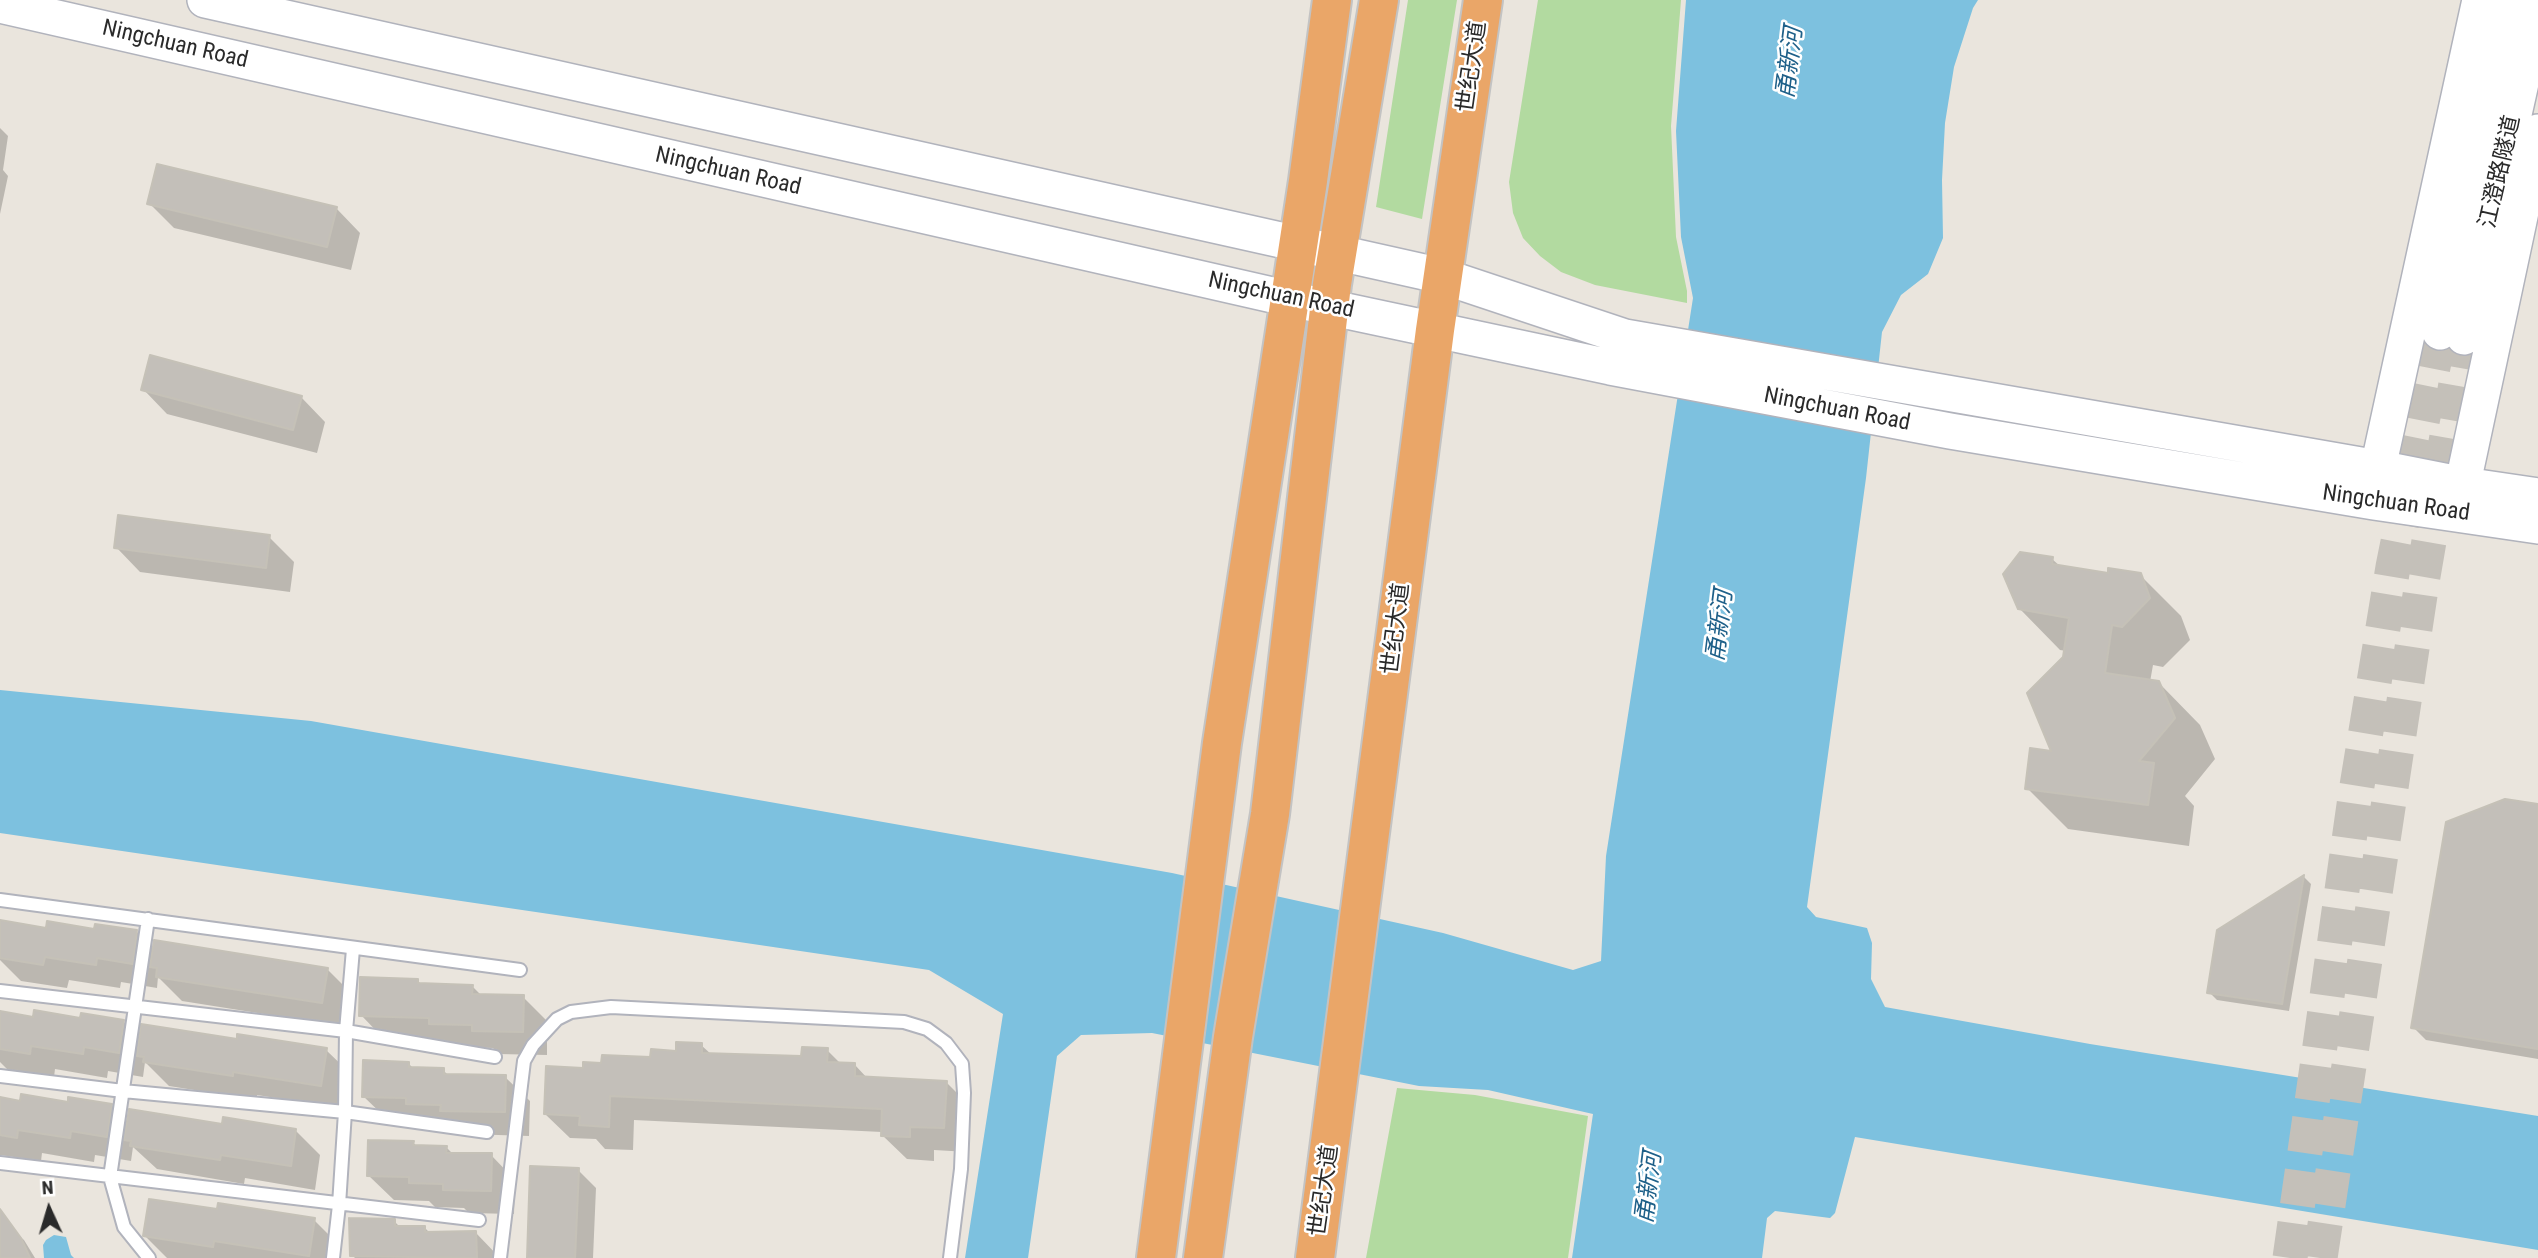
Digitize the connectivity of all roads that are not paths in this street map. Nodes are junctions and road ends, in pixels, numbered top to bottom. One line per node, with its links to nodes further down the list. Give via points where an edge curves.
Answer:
1 (205, 0): 10 (main road)
2 (1332, 0): 10 (highway)
3 (1379, 0): 11 (highway)
4 (1483, 0): 12 (highway, 世纪大道)
5 (2480, 0): 17 (main road)
6 (2505, 0): 8 (main road, 江澄路隧道, via 2452,334)
7 (0, 5): 13 (main road, Ningchuan Road)
8 (2538, 7)
9 (2538, 132): 19 (main road)
10 (1298, 243): 11 (main road); 13 (highway)
11 (1338, 252): 12 (main road); 14 (highway)
12 (1442, 276): 15 (highway, 世纪大道); 16 (main road)
13 (1290, 299): 14 (main road, Ningchuan Road); 42 (highway, via 1222,743)
14 (1331, 307): 15 (main road, Ningchuan Road); 43 (highway, via 1270,814)
15 (1435, 330): 16 (main road, Ningchuan Road); 44 (highway, 世纪大道)
16 (1617, 352): 17 (main road, Ningchuan Road, via 1955,396); 20 (main road, Ningchuan Road, via 1950,431)
17 (2378, 468): 19 (main road, Ningchuan Road); 20 (main road)
18 (2538, 496): 19 (main road, Ningchuan Road)
19 (2460, 499): 20 (main road, Ningchuan Road); 21 (main road, Ningchuan Road)
20 (2374, 502)
21 (2538, 526)
22 (0, 900): 23 (lane)
23 (148, 919): 24 (lane); 27 (lane)
24 (353, 949): 25 (lane); 28 (lane)
25 (520, 970)
26 (0, 991): 27 (lane)
27 (135, 1007): 28 (lane); 31 (lane)
28 (346, 1031): 29 (lane); 32 (lane)
29 (495, 1057)
30 (0, 1076): 31 (lane)
31 (123, 1091): 32 (lane); 35 (lane)
32 (345, 1112): 33 (lane); 36 (lane)
33 (487, 1132)
34 (0, 1163): 35 (lane)
35 (110, 1177): 36 (lane); 38 (lane, via 124,1227)
36 (339, 1205): 37 (lane); 39 (lane)
37 (479, 1220)
38 (149, 1258)
39 (333, 1258)
40 (500, 1258): 41 (lane, via 524,1061 557,1019 571,1012 611,1007 904,1022 927,1029 946,1042 962,1064 964,1093)
41 (950, 1258)
42 (1156, 1258)
43 (1203, 1258)
44 (1315, 1258)

